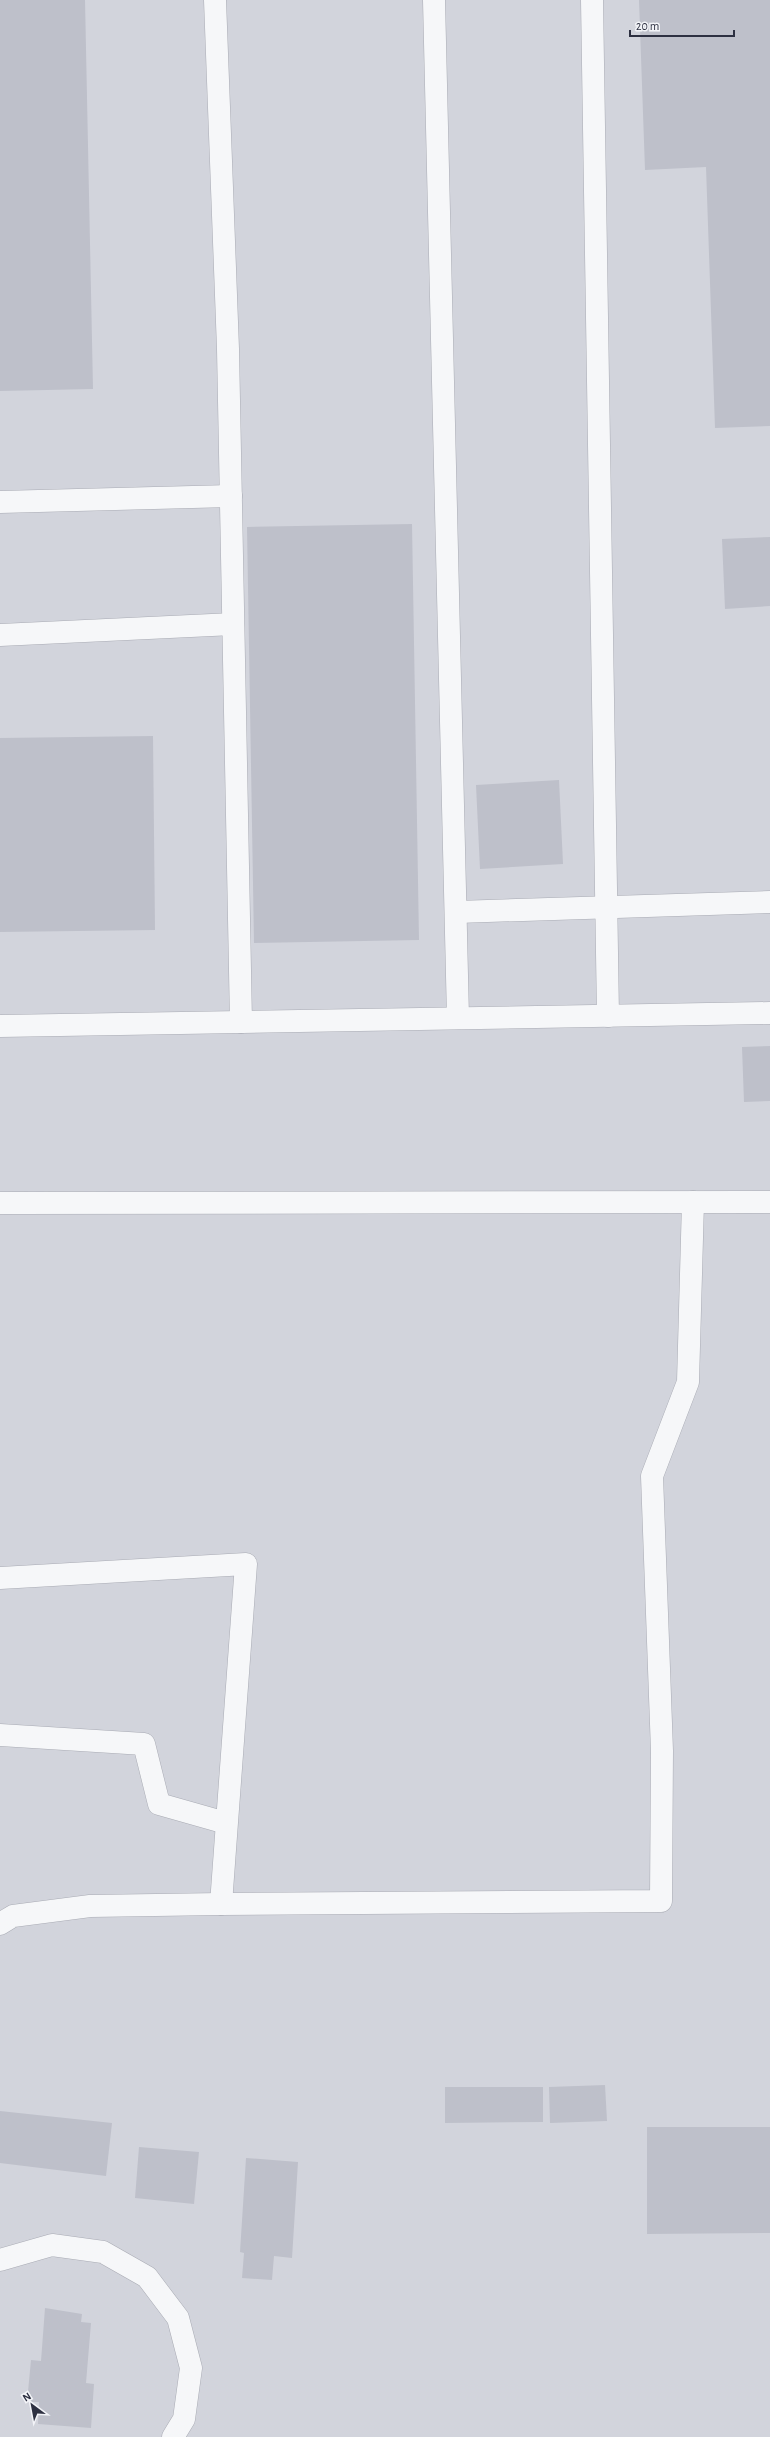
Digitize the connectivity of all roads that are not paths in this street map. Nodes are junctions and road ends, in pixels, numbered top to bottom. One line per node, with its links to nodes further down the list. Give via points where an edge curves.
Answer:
1 (215, 0): 4 (lane)
2 (434, 0): 10 (lane)
3 (592, 0): 9 (lane)
4 (231, 496): 5 (lane); 6 (lane)
5 (0, 502)
6 (233, 624): 7 (lane); 14 (lane)
7 (0, 635)
8 (770, 902): 9 (lane)
9 (606, 907): 10 (lane); 12 (lane)
10 (457, 912): 13 (lane)
11 (770, 1013): 12 (lane)
12 (608, 1016): 13 (lane)
13 (458, 1018): 14 (lane)
14 (241, 1022): 15 (lane)
15 (0, 1026)
16 (693, 1202): 17 (lane); 18 (lane); 22 (lane, via 688,1382 652,1476 662,1751 661,1901)
17 (770, 1202)
18 (0, 1203)
19 (0, 1578): 21 (lane, via 246,1564)
20 (0, 1735): 21 (lane, via 144,1744 159,1804)
21 (226, 1823): 22 (lane)
22 (220, 1904): 23 (lane, via 90,1906 13,1916)
23 (0, 1924)
24 (0, 2260): 25 (lane, via 52,2245 103,2252 147,2277 178,2318 191,2368 184,2418)
25 (173, 2437)

